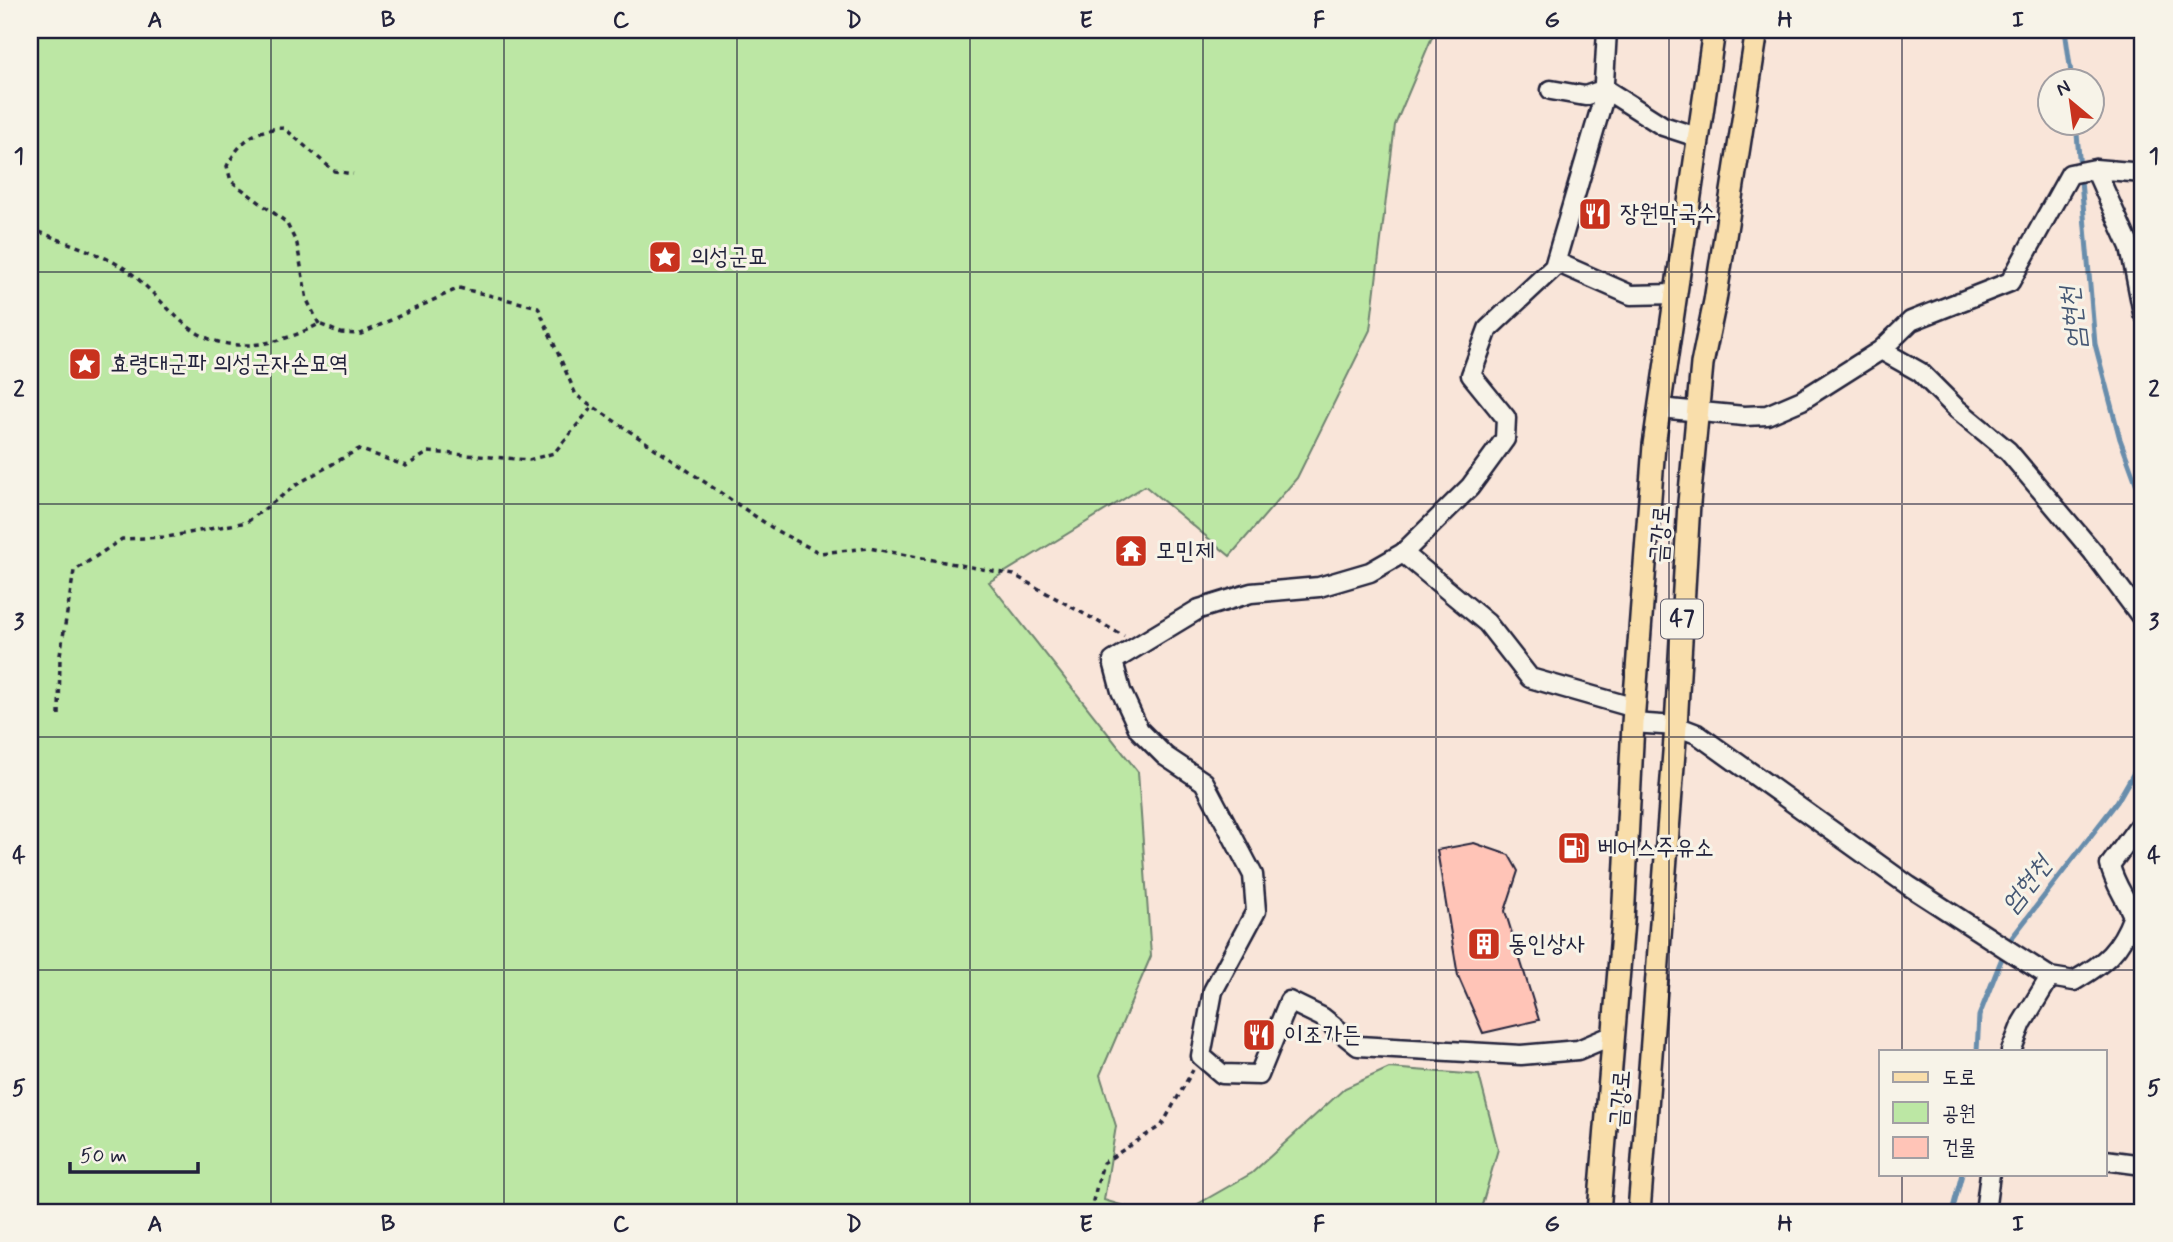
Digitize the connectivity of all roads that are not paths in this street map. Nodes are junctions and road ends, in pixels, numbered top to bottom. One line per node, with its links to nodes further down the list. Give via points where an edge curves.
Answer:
1 (1607, 30): 4 (street)
2 (1714, 30): 6 (main road, 금강로 / 47)
3 (1757, 30): 14 (main road, 금강로 / 47)
4 (1605, 89): 5 (street, via 1585,96); 6 (street, via 1663,126); 9 (street)
5 (1551, 90)
6 (1697, 137): 10 (main road, 금강로 / 47)
7 (2095, 169): 8 (street); 11 (street, via 2130,247); 12 (street, via 2070,174 2010,282 1911,321)
8 (2143, 173)
9 (1556, 262): 10 (street, via 1631,295); 15 (street, via 1488,329 1471,375 1506,418 1505,439 1470,487)
10 (1676, 294): 13 (main road, 금강로 / 47)
11 (2143, 313)
12 (1881, 350): 14 (street, via 1802,400 1767,415); 16 (street, via 1920,372 2008,451)
13 (1660, 408): 14 (street); 17 (main road, 금강로 / 47)
14 (1698, 412): 18 (main road, 금강로 / 47)
15 (1403, 553): 17 (street, via 1487,623 1530,678); 21 (street, via 1370,572 1319,587 1251,593 1199,609 1114,661 1121,691 1139,730 1165,756 1204,782 1253,875 1256,911 1213,991 1201,1056 1223,1074 1259,1075 1289,1001 1322,1017 1359,1046 1521,1055 1578,1049)
16 (2143, 619)
17 (1634, 716): 18 (street); 21 (main road, 금강로 / 47, via 1623,921)
18 (1676, 726): 20 (street, via 1697,734 1909,886); 27 (main road, 금강로 / 47)
19 (2143, 820): 20 (street, via 2110,865 2133,916 2126,934 2107,962 2074,981)
20 (2050, 977): 22 (street)
21 (1611, 1036): 26 (main road, 금강로 / 47)
22 (2011, 1050)
23 (2106, 1160): 24 (street)
24 (2143, 1165)
25 (1990, 1176): 28 (street)
26 (1599, 1212)
27 (1639, 1212)
28 (1985, 1212)

